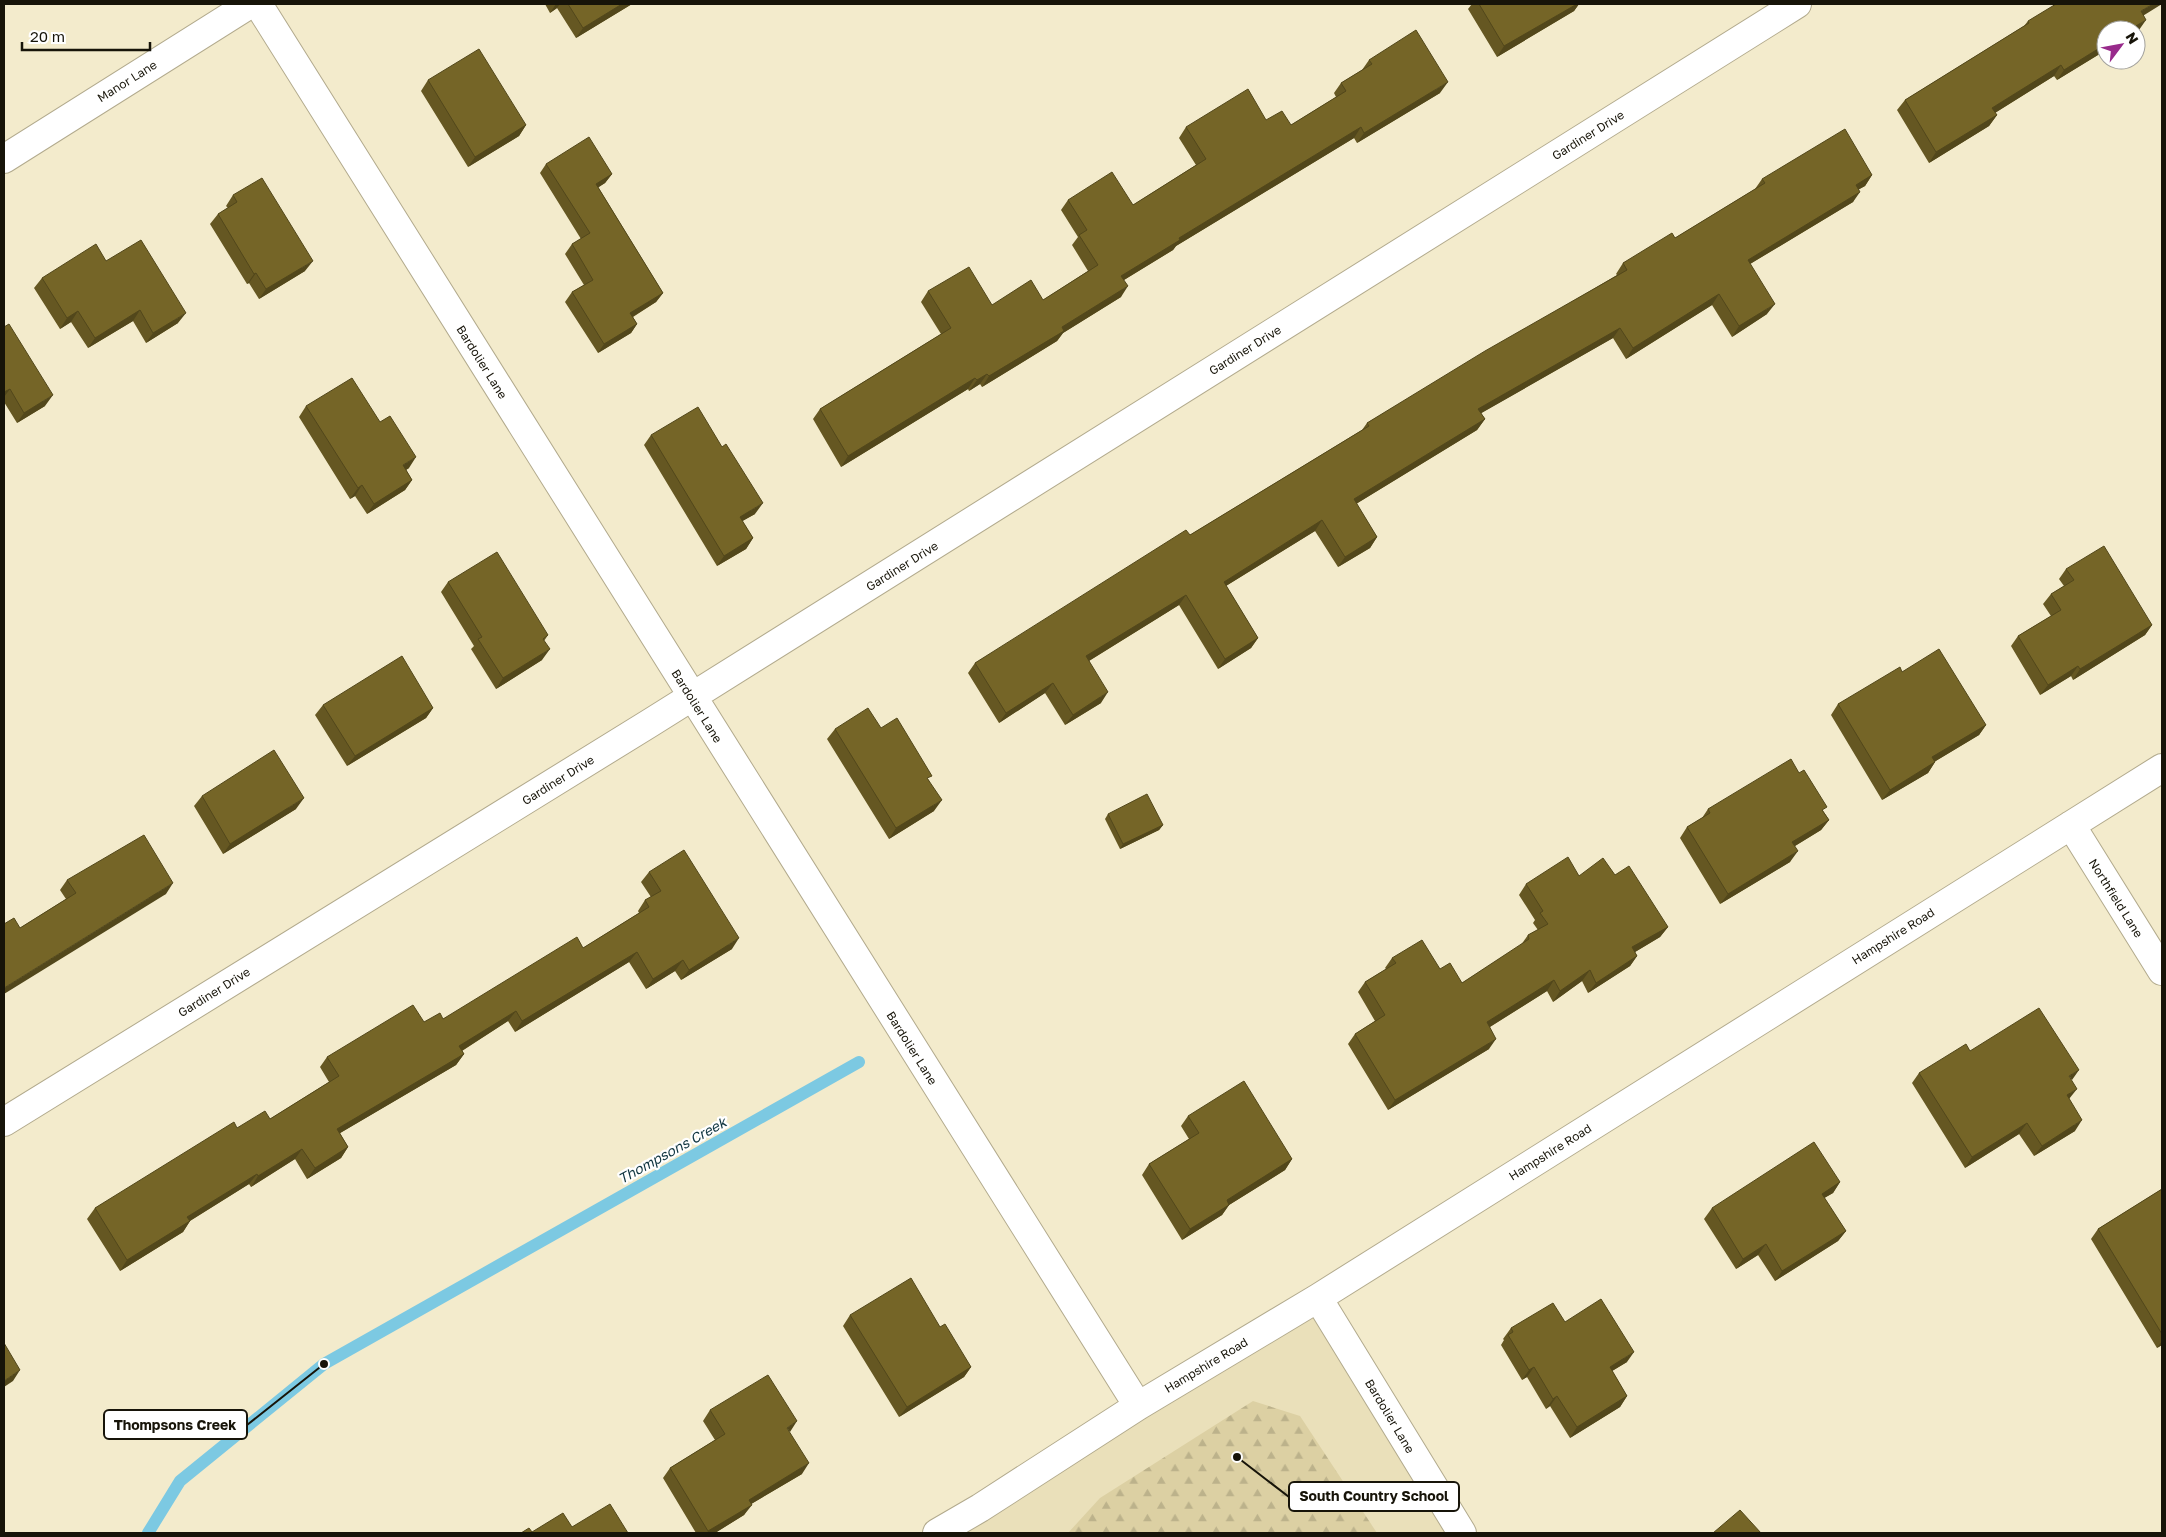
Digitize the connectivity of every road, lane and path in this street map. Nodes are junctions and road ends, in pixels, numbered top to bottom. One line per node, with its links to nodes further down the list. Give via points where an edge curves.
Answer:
1 (250, 4): 4 (street, Manor Lane)
2 (258, 4): 5 (street, Bardolier Lane)
3 (1797, 4): 5 (street, Gardiner Drive)
4 (4, 159)
5 (692, 698): 9 (street, Gardiner Drive); 11 (street, Bardolier Lane)
6 (2162, 768): 7 (street, Hampshire Road)
7 (2071, 825): 8 (street, Northfield Lane); 10 (street, Hampshire Road)
8 (2162, 971)
9 (4, 1122)
10 (1318, 1298): 11 (street, Hampshire Road); 13 (street, Bardolier Lane)
11 (1138, 1406): 12 (street, Hampshire Road)
12 (937, 1533)
13 (1462, 1533)

